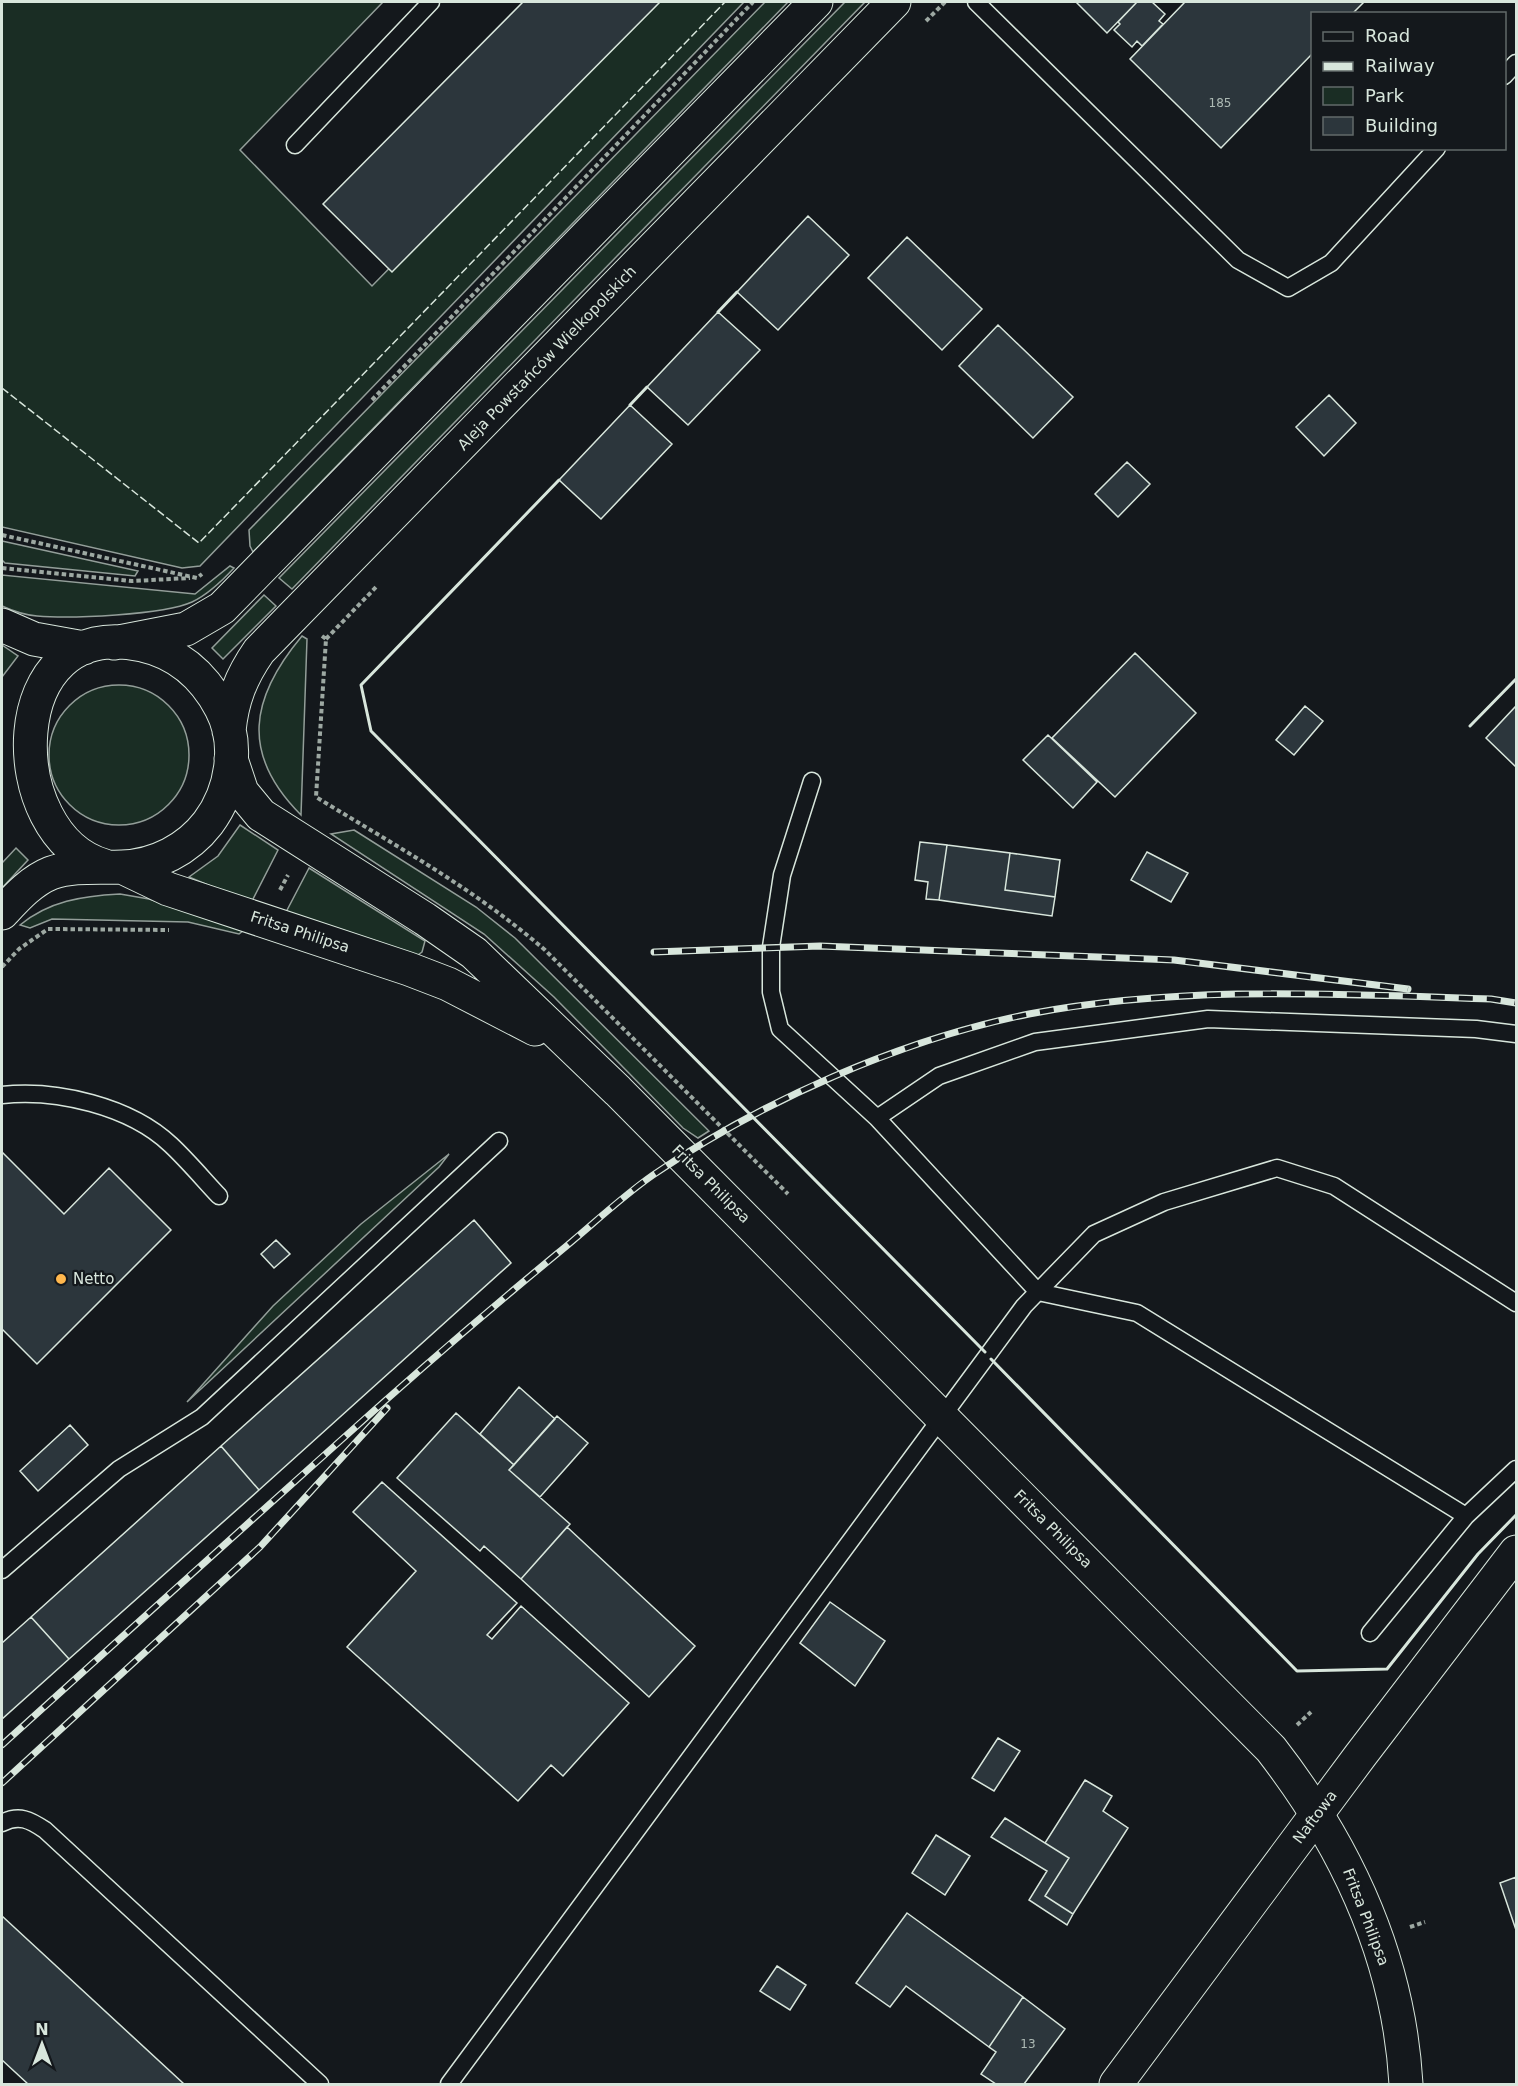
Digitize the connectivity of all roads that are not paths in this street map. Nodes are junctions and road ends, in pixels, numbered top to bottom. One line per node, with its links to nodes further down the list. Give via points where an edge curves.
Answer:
1 (431, 2): 5 (lane)
2 (816, 2): 8 (street, via 222,608 186,629)
3 (894, 2): 9 (street, Aleja Powstańców Wielkopolskich, via 259,651 233,700)
4 (976, 2): 6 (lane, via 1238,260 1288,288 1331,263)
5 (295, 145)
6 (1435, 150)
7 (2, 625): 8 (street, via 34,639)
8 (99, 645): 9 (street, Fritsa Philipsa, via 153,648 188,666 214,694); 10 (street, via 57,661 25,693 12,721)
9 (230, 745): 12 (street, Aleja Powstańców Wielkopolskich, via 225,792 198,835 171,855 138,865); 15 (street, Fritsa Philipsa, via 242,792 261,815 474,953)
10 (6, 764): 12 (street, Fritsa Philipsa, via 21,810 42,837 71,857)
11 (812, 781): 17 (lane, via 782,875 771,947 771,992 780,1029)
12 (113, 867): 13 (street, via 51,873 37,880); 15 (street, Fritsa Philipsa, via 428,976)
13 (2, 913)
14 (1516, 1034): 17 (lane, via 1476,1029 1196,1020 1035,1042 939,1076)
15 (574, 1051): 22 (street, Fritsa Philipsa)
16 (2, 1095): 19 (lane, via 28,1092 62,1096 95,1104 140,1124 170,1143)
17 (877, 1118): 20 (lane)
18 (499, 1141): 26 (lane, via 202,1417 119,1468)
19 (219, 1196)
20 (1038, 1292): 21 (lane, via 1094,1234 1164,1202 1277,1168 1334,1186); 22 (lane); 24 (lane, via 1137,1313)
21 (1516, 1303)
22 (941, 1416): 28 (street, Fritsa Philipsa, via 1254,1731 1290,1773); 31 (lane)
23 (1516, 1469): 24 (lane)
24 (1466, 1516): 27 (lane)
25 (1516, 1552): 28 (street, Naftowa)
26 (2, 1570)
27 (1370, 1633)
28 (1317, 1814): 32 (street, Naftowa); 33 (street, Fritsa Philipsa, via 1357,1887 1377,1938 1396,2007)
29 (2, 1823): 30 (lane, via 18,1818 31,1820 45,1830)
30 (320, 2085)
31 (449, 2085)
32 (1116, 2085)
33 (1406, 2085)

